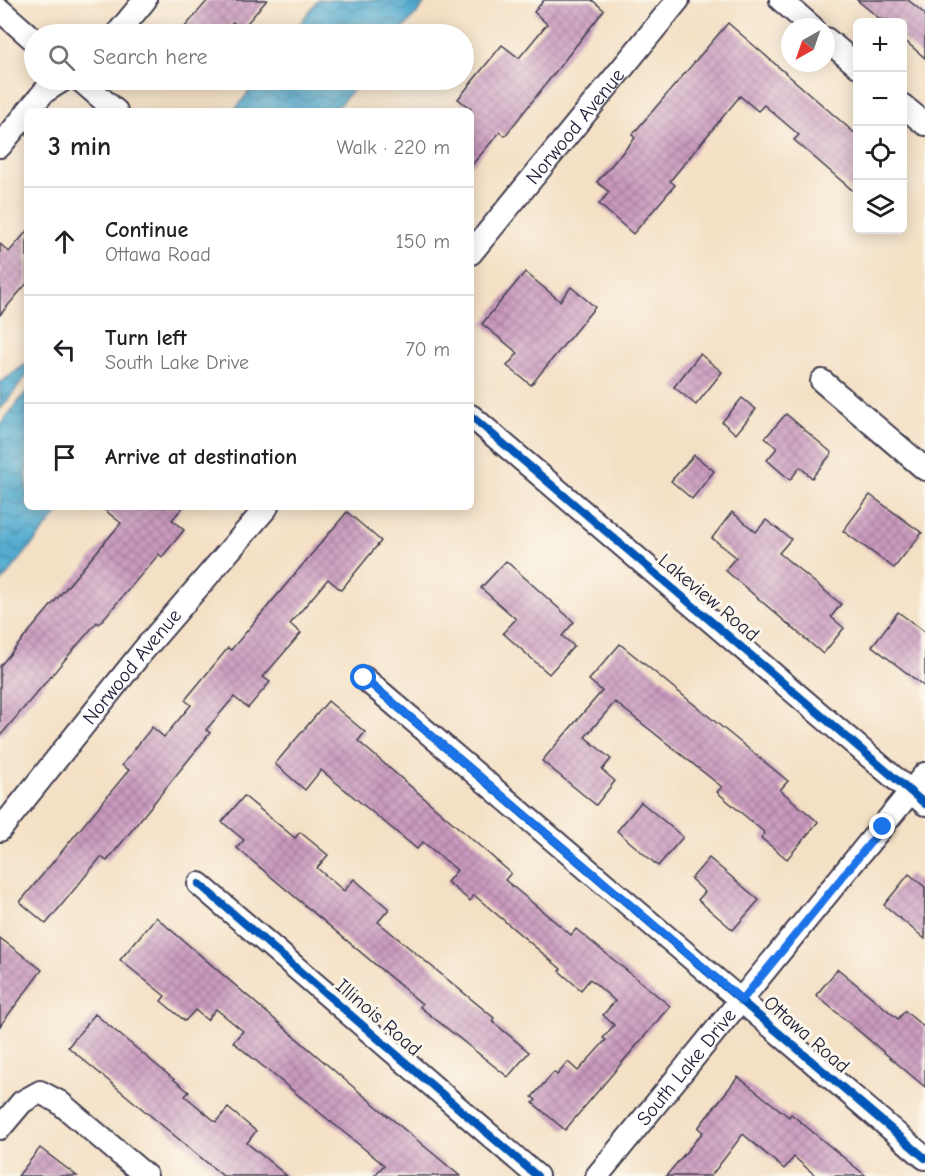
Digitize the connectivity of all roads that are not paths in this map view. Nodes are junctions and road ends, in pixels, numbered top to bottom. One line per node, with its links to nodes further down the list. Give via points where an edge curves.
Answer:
1 (145, 0): 6 (street)
2 (678, 0): 18 (street, Norwood Avenue)
3 (781, 0): 5 (street)
4 (0, 10): 7 (street)
5 (802, 18)
6 (125, 24)
7 (24, 31)
8 (835, 47): 9 (street)
9 (853, 62)
10 (47, 90): 12 (street)
11 (92, 90): 13 (street)
12 (31, 108)
13 (113, 108)
14 (907, 108): 16 (street)
15 (24, 117): 17 (street)
16 (925, 124)
17 (0, 146)
18 (474, 249)
19 (822, 381): 21 (street)
20 (474, 418): 24 (street, Lakeview Road)
21 (925, 469)
22 (264, 510): 25 (street, Norwood Avenue, via 142,652)
23 (364, 678): 27 (street, Ottawa Road)
24 (920, 790): 27 (street, South Lake Drive)
25 (0, 830)
26 (200, 884): 31 (street, Illinois Road)
27 (742, 1000): 29 (street, Ottawa Road); 32 (street, South Lake Drive)
28 (0, 1128): 30 (street, via 22,1102 40,1092 59,1102)
29 (925, 1158)
30 (146, 1176)
31 (537, 1176)
32 (597, 1176)

